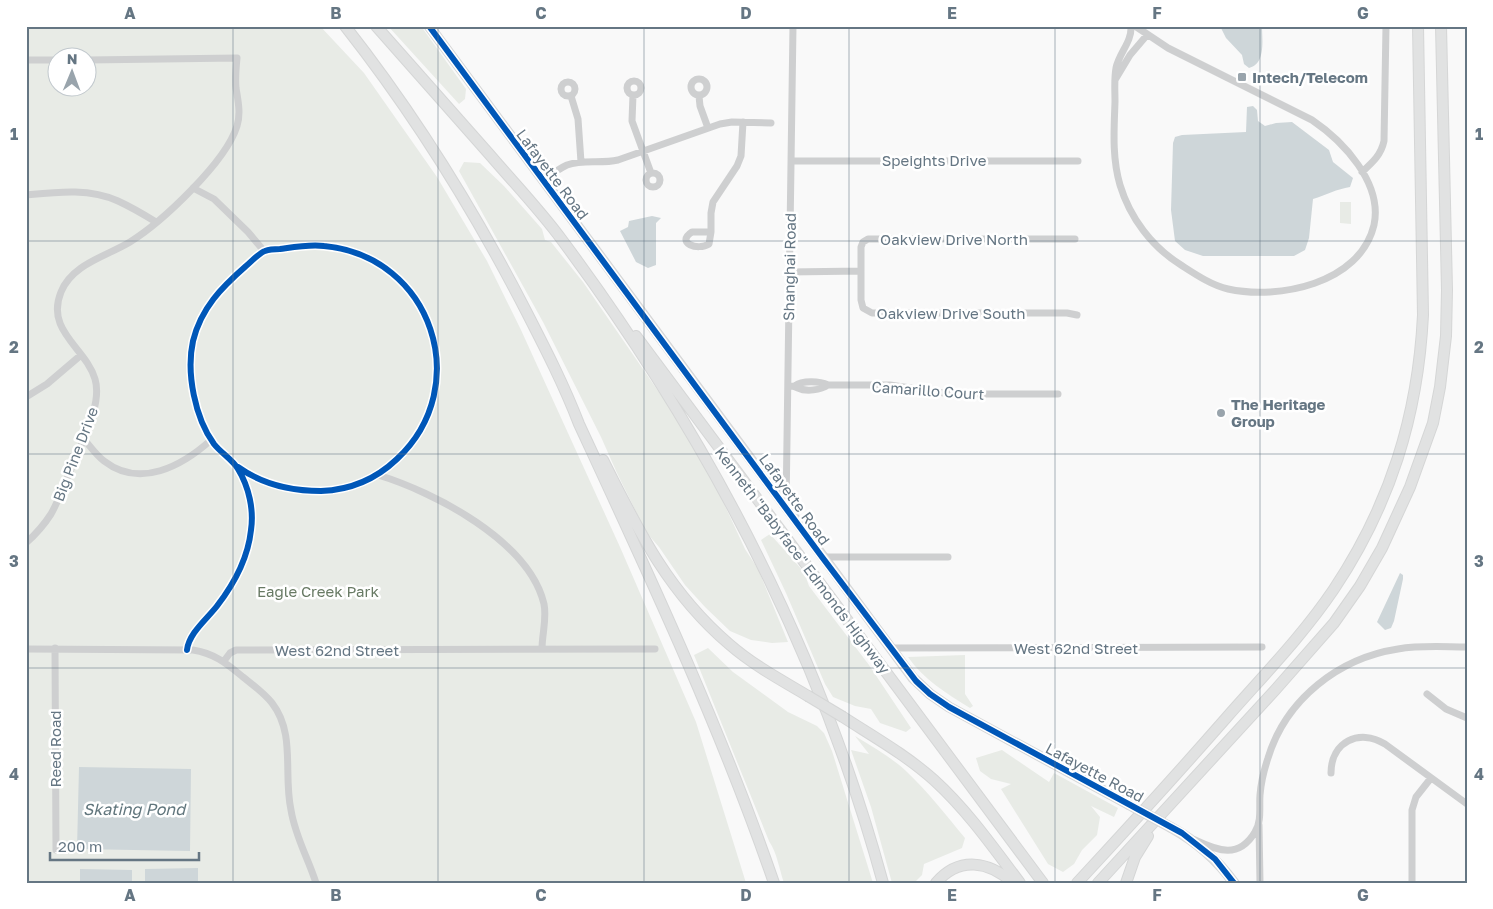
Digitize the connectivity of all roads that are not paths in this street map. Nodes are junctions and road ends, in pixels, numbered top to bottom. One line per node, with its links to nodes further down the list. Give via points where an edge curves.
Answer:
1 (345, 26): 41 (highway, via 398,97 458,188 503,266)
2 (376, 26): 32 (highway)
3 (429, 26): 27 (main road, Lafayette Road)
4 (793, 26): 22 (street, Shanghai Road)
5 (1131, 26): 14 (street, via 1131,38 1118,62)
6 (1136, 26): 10 (street)
7 (1386, 26): 25 (street, via 1384,140 1377,158)
8 (1418, 26): 66 (highway, via 1423,315 1420,357 1413,408 1384,499 1333,590 1308,623)
9 (1442, 27): 64 (highway, via 1446,323 1433,423 1398,516 1353,597 1316,645)
10 (1147, 35): 14 (street, via 1130,55); 25 (street, via 1319,123 1343,144)
11 (26, 60): 12 (street)
12 (48, 60)
13 (98, 60): 28 (street, Big Pine Drive, via 237,58 237,126 220,156)
14 (1115, 81): 25 (street, via 1114,158 1120,186 1132,212 1154,244 1170,258 1196,275 1228,289 1272,293 1293,290 1328,278 1358,256 1374,224 1371,192)
15 (571, 96): 24 (street, via 578,119)
16 (633, 96): 21 (street, via 632,122)
17 (698, 96): 20 (street)
18 (743, 122): 19 (street); 20 (street, via 728,122); 31 (street, via 741,156 713,202)
19 (771, 123)
20 (708, 128): 21 (street)
21 (642, 151): 24 (street, via 611,162); 26 (street)
22 (791, 161): 23 (street, Speights Drive); 36 (street, Shanghai Road)
23 (1078, 161)
24 (581, 162): 27 (street, via 560,168)
25 (1362, 172)
26 (651, 173)
27 (543, 181): 47 (main road, Lafayette Road)
28 (193, 188): 30 (street, Big Pine Drive); 34 (street, via 214,199)
29 (26, 195): 30 (street, via 75,192 104,197 128,205)
30 (156, 222): 38 (street, Big Pine Drive, via 129,242 78,270 64,285 58,302 59,318 64,333)
31 (711, 232)
32 (561, 239): 72 (highway, via 646,360 721,484 759,556 797,636 833,727); 76 (highway, Kenneth "Babyface" Edmonds Highway, via 673,384)
33 (1075, 239): 35 (street, Oakview Drive North, via 868,239 861,247)
34 (264, 251): 44 (street, via 215,296 194,336 191,359 195,400); 46 (street, via 322,246 355,253 396,276 423,311 436,355 438,377 435,393 424,424 412,443)
35 (862, 271): 36 (street); 37 (street, Oakview Drive South, via 862,305 872,313)
36 (789, 272): 39 (street, Shanghai Road)
37 (1078, 315)
38 (80, 355): 42 (street, via 51,381); 43 (street, Big Pine Drive, via 92,372 97,391)
39 (791, 386): 40 (street, Camarillo Court, via 822,389 828,385 890,385 956,394); 47 (street, Shanghai Road)
40 (1058, 394)
41 (568, 396): 71 (highway, via 715,727); 75 (highway, bridge, via 645,543 673,585 702,619 754,663 894,749 934,780 972,820)
42 (26, 397)
43 (84, 438): 44 (street, via 99,457 113,467 145,474 174,465); 48 (street, Big Pine Drive, via 53,510 42,528)
44 (211, 440): 45 (street)
45 (238, 467): 46 (street, via 275,485 310,491 346,488); 58 (street, via 252,509 248,548 231,585 190,638)
46 (378, 474): 56 (street, via 453,508 489,530 508,548 527,570 542,599 545,615)
47 (786, 508): 49 (main road, Lafayette Road)
48 (26, 543)
49 (822, 557): 50 (street); 55 (main road, Lafayette Road)
50 (948, 557)
51 (1262, 647): 55 (street, West 62nd Street)
52 (1467, 647): 67 (street, via 1382,652 1350,664 1320,683 1291,712 1273,744 1262,780)
53 (26, 648): 54 (street)
54 (55, 648): 58 (street); 69 (street, Reed Road)
55 (890, 648): 68 (main road, Lafayette Road, bridge, via 916,682 947,706)
56 (542, 649): 57 (street, West 62nd Street); 59 (street, West 62nd Street, via 236,650 230,652)
57 (655, 649)
58 (187, 650): 59 (street)
59 (224, 661): 70 (street, via 265,695 282,722 287,742 292,816)
60 (1427, 694): 61 (street, via 1444,708)
61 (1467, 718)
62 (1331, 773): 63 (street, via 1338,749 1348,741 1363,737 1385,744)
63 (1431, 778): 65 (street); 83 (street, via 1416,797 1412,810)
64 (1174, 801): 79 (highway); 80 (highway, via 1135,856)
65 (1467, 804)
66 (1137, 816): 77 (highway); 78 (highway)
67 (1259, 820): 68 (street, via 1250,838 1232,850 1213,848); 82 (street)
68 (1182, 833): 81 (main road, Lafayette Road, via 1215,859)
69 (56, 850)
70 (316, 883)
71 (774, 883)
72 (883, 883)
73 (936, 883): 74 (highway, via 954,869 975,864 995,869)
74 (1013, 883)
75 (1020, 883)
76 (1043, 883)
77 (1070, 883)
78 (1077, 883)
79 (1098, 883)
80 (1126, 883)
81 (1234, 883)
82 (1260, 883)
83 (1412, 883)

